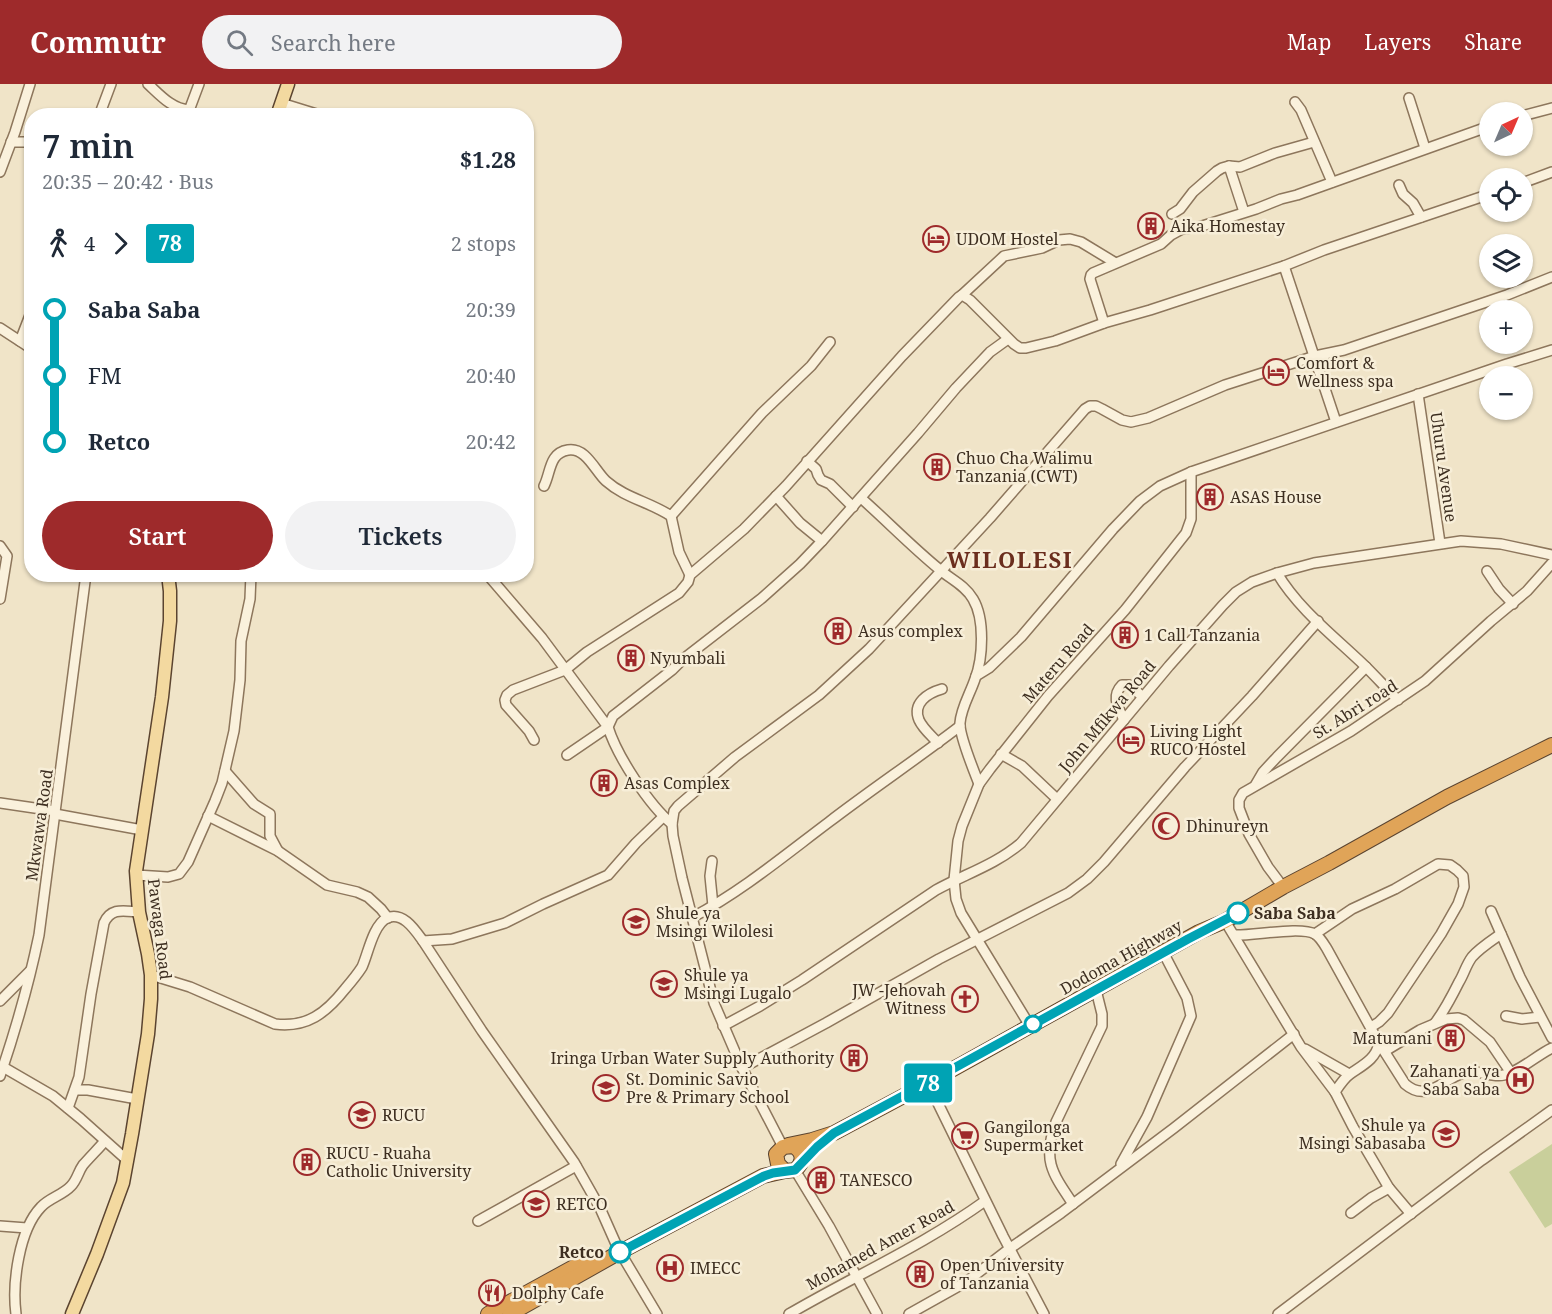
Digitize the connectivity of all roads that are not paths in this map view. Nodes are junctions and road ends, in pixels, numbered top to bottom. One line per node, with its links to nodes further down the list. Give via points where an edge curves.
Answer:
1 (29, 84): 15 (street)
2 (111, 84): 8 (street)
3 (148, 84): 9 (street)
4 (199, 84): 10 (street)
5 (288, 84): 11 (main road)
6 (1409, 98): 18 (street)
7 (1295, 102): 17 (street)
8 (102, 108)
9 (178, 108)
10 (190, 108)
11 (279, 108)
12 (1552, 108): 13 (street)
13 (1533, 113)
14 (1479, 130): 18 (street)
15 (11, 142): 16 (street); 20 (street)
16 (24, 142)
17 (1314, 142): 19 (street, via 1240,167); 23 (street)
18 (1425, 148): 23 (street)
19 (1229, 166): 26 (street); 27 (street, via 1217,171)
20 (0, 172)
21 (1552, 172): 22 (street)
22 (1533, 179)
23 (1332, 182): 26 (street)
24 (1399, 185): 28 (street)
25 (1479, 198): 28 (street)
26 (1244, 212): 29 (street, via 1182,230 1161,244)
27 (1172, 214)
28 (1421, 217): 30 (street)
29 (1114, 262): 32 (street, via 1081,242 1059,240 1005,256); 33 (street, via 1090,279)
30 (1284, 266): 33 (street); 41 (street)
31 (1552, 278): 41 (street, via 1344,350)
32 (962, 295): 36 (street); 44 (street)
33 (1104, 323): 36 (street, via 1026,348)
34 (0, 328): 37 (street)
35 (24, 331): 37 (street)
36 (1008, 339): 48 (street, via 956,388)
37 (20, 341): 39 (street)
38 (830, 342): 50 (street)
39 (24, 344)
40 (1552, 350): 42 (street)
41 (1315, 356): 43 (street); 56 (street, via 1225,385 1131,422 1102,408 1085,408)
42 (1418, 394): 43 (street); 52 (street, Uhuru Avenue)
43 (1336, 422): 45 (street)
44 (807, 461): 47 (street); 49 (street, via 821,480 831,484)
45 (1191, 472): 69 (street, via 1160,486 1140,501 1021,637); 79 (street, Materu Road, via 1191,519 1186,533)
46 (544, 486): 50 (street, via 552,461 560,453 574,450 587,457 618,490)
47 (776, 496): 51 (street); 59 (street)
48 (861, 498): 49 (street); 56 (street)
49 (853, 507): 51 (street)
50 (671, 516): 59 (street, via 679,552)
51 (822, 542): 75 (street, via 762,598 613,716)
52 (1440, 543): 54 (street, John Mfikwa Road, via 1475,541); 58 (street, John Mfikwa Road)
53 (0, 546): 64 (street, via 7,556)
54 (1552, 555)
55 (1552, 563): 65 (street, St. Abri road)
56 (940, 571): 69 (street, via 968,591 979,613 981,647); 89 (street, via 835,681 678,806)
57 (1488, 571): 65 (street)
58 (1276, 573): 66 (street); 71 (street, John Mfikwa Road, via 1236,592)
59 (690, 575): 68 (street, via 679,593)
60 (85, 582): 86 (street, Mkwawa Road)
61 (169, 582): 90 (main road, Pawaga Road, via 168,648)
62 (251, 582): 81 (street, via 241,641 234,731)
63 (494, 582): 68 (street)
64 (0, 598)
65 (1513, 604): 72 (street, St. Abri road)
66 (1318, 621): 67 (street); 105 (street, via 1087,879 1068,893)
67 (1366, 667): 72 (street); 83 (street, via 1263,772)
68 (565, 670): 75 (street); 76 (street, via 507,695 508,708)
69 (976, 676): 74 (street)
70 (942, 689): 77 (street, via 926,695 918,713)
71 (1143, 697): 73 (street, John Mfikwa Road); 73 (street, via 1129,685 1117,690 1116,701)
72 (1398, 700): 83 (street, St. Abri road)
73 (1124, 720): 84 (street, John Mfikwa Road)
74 (960, 726): 77 (street); 82 (street)
75 (608, 727): 80 (street); 88 (street, via 622,758)
76 (534, 740)
77 (938, 743): 96 (street)
78 (1552, 745): 95 (highway, Dodoma Highway, via 1447,797)
79 (1001, 754): 82 (street, Materu Road); 84 (street, via 1022,766)
80 (567, 755)
81 (225, 771): 87 (street); 91 (street, via 254,804 270,814 270,836)
82 (979, 784): 94 (street, Materu Road, via 958,841)
83 (1255, 786): 95 (street, St. Abri road, via 1243,793 1239,808 1263,859)
84 (1057, 799): 94 (street, John Mfikwa Road, via 1007,855)
85 (0, 803): 86 (street)
86 (55, 813): 90 (street); 108 (street, Mkwawa Road)
87 (208, 816): 91 (street); 93 (street, via 188,862 179,873 168,877)
88 (663, 816): 89 (street); 106 (street, via 608,875 505,923 452,939)
89 (672, 824): 99 (street)
90 (142, 830): 93 (main road, Pawaga Road)
91 (278, 851): 100 (street, via 327,885 368,897)
92 (712, 861): 96 (street)
93 (136, 875): 98 (main road, Pawaga Road)
94 (954, 880): 105 (street, Materu Road, via 961,913); 115 (street, John Mfikwa Road, via 785,991)
95 (1283, 887): 101 (highway, Dodoma Highway)
96 (713, 906): 99 (street)
97 (1491, 911): 103 (street)
98 (139, 912): 109 (main road, Pawaga Road); 128 (street, via 119,911 106,918)
99 (693, 917): 115 (street)
100 (388, 918): 106 (street, via 406,921); 109 (street, via 376,929 361,968 341,995 316,1018 288,1026)
101 (1225, 921): 104 (street); 107 (highway, Dodoma Highway)
102 (1315, 934): 104 (street, via 1294,931); 117 (street, via 1327,948); 117 (street, via 1352,909 1438,864 1450,865 1463,876 1463,892 1454,912 1388,1013)
103 (1501, 934): 113 (street); 114 (street, via 1467,964)
104 (1234, 935): 118 (street)
105 (977, 940): 116 (street, Materu Road); 123 (street)
106 (423, 941): 137 (street)
107 (1163, 952): 110 (highway, Dodoma Highway); 138 (street, via 1187,998 1191,1016 1151,1109)
108 (32, 970): 111 (street); 124 (street, Mkwawa Road)
109 (151, 975): 130 (main road, Pawaga Road, via 149,1024)
110 (1096, 990): 116 (highway, Dodoma Highway); 142 (street, via 1102,1026 1051,1134 1050,1166)
111 (0, 1001)
112 (1506, 1016): 113 (street)
113 (1540, 1017): 119 (street)
114 (1434, 1024): 121 (street); 125 (street, via 1452,1017 1464,1020 1490,1042)
115 (723, 1026): 123 (street)
116 (1030, 1026): 127 (highway, Dodoma Highway)
117 (1371, 1027): 121 (street)
118 (1294, 1034): 120 (street); 138 (street)
119 (1552, 1038)
120 (1301, 1047): 126 (street); 129 (street)
121 (1382, 1047): 125 (street, via 1405,1084 1416,1091 1430,1090 1463,1072 1502,1076); 126 (street)
122 (1552, 1048): 125 (street)
123 (742, 1068): 135 (street)
124 (2, 1072): 131 (street, via 37,1085)
125 (1511, 1073)
126 (1349, 1074): 129 (street)
127 (927, 1083): 133 (highway, Dodoma Highway); 141 (street)
128 (75, 1090): 130 (street); 131 (street)
129 (1335, 1092): 140 (street)
130 (137, 1099): 136 (main road, Pawaga Road)
131 (68, 1108): 134 (street)
132 (1552, 1110): 144 (street)
133 (834, 1133): 135 (highway); 139 (highway)
134 (105, 1141): 136 (street); 147 (street, via 70,1187 46,1202)
135 (782, 1149): 139 (highway, via 778,1164); 139 (highway, via 793,1146 800,1152 802,1162); 148 (highway, via 752,1174)
136 (128, 1161): 152 (main road, Pawaga Road, via 113,1212)
137 (576, 1166): 145 (street); 148 (street)
138 (1119, 1168): 142 (street)
139 (793, 1169): 148 (highway, via 764,1176); 150 (street)
140 (1389, 1188): 143 (street); 144 (street)
141 (985, 1201): 149 (street); 150 (street, Mohamed Amer Road, via 913,1247)
142 (1073, 1204): 149 (street)
143 (1351, 1214)
144 (1411, 1214): 160 (street)
145 (478, 1221)
146 (0, 1226): 147 (street)
147 (27, 1228): 151 (street, via 15,1281)
148 (618, 1248): 153 (highway); 154 (highway); 155 (street)
149 (1009, 1249): 158 (street, via 966,1282); 159 (street)
150 (857, 1276): 156 (street, Mohamed Amer Road); 157 (street)
151 (16, 1314)
152 (72, 1314)
153 (488, 1314)
154 (510, 1314)
155 (657, 1314)
156 (789, 1314)
157 (877, 1314)
158 (909, 1314)
159 (1044, 1314)
160 (1278, 1314)

